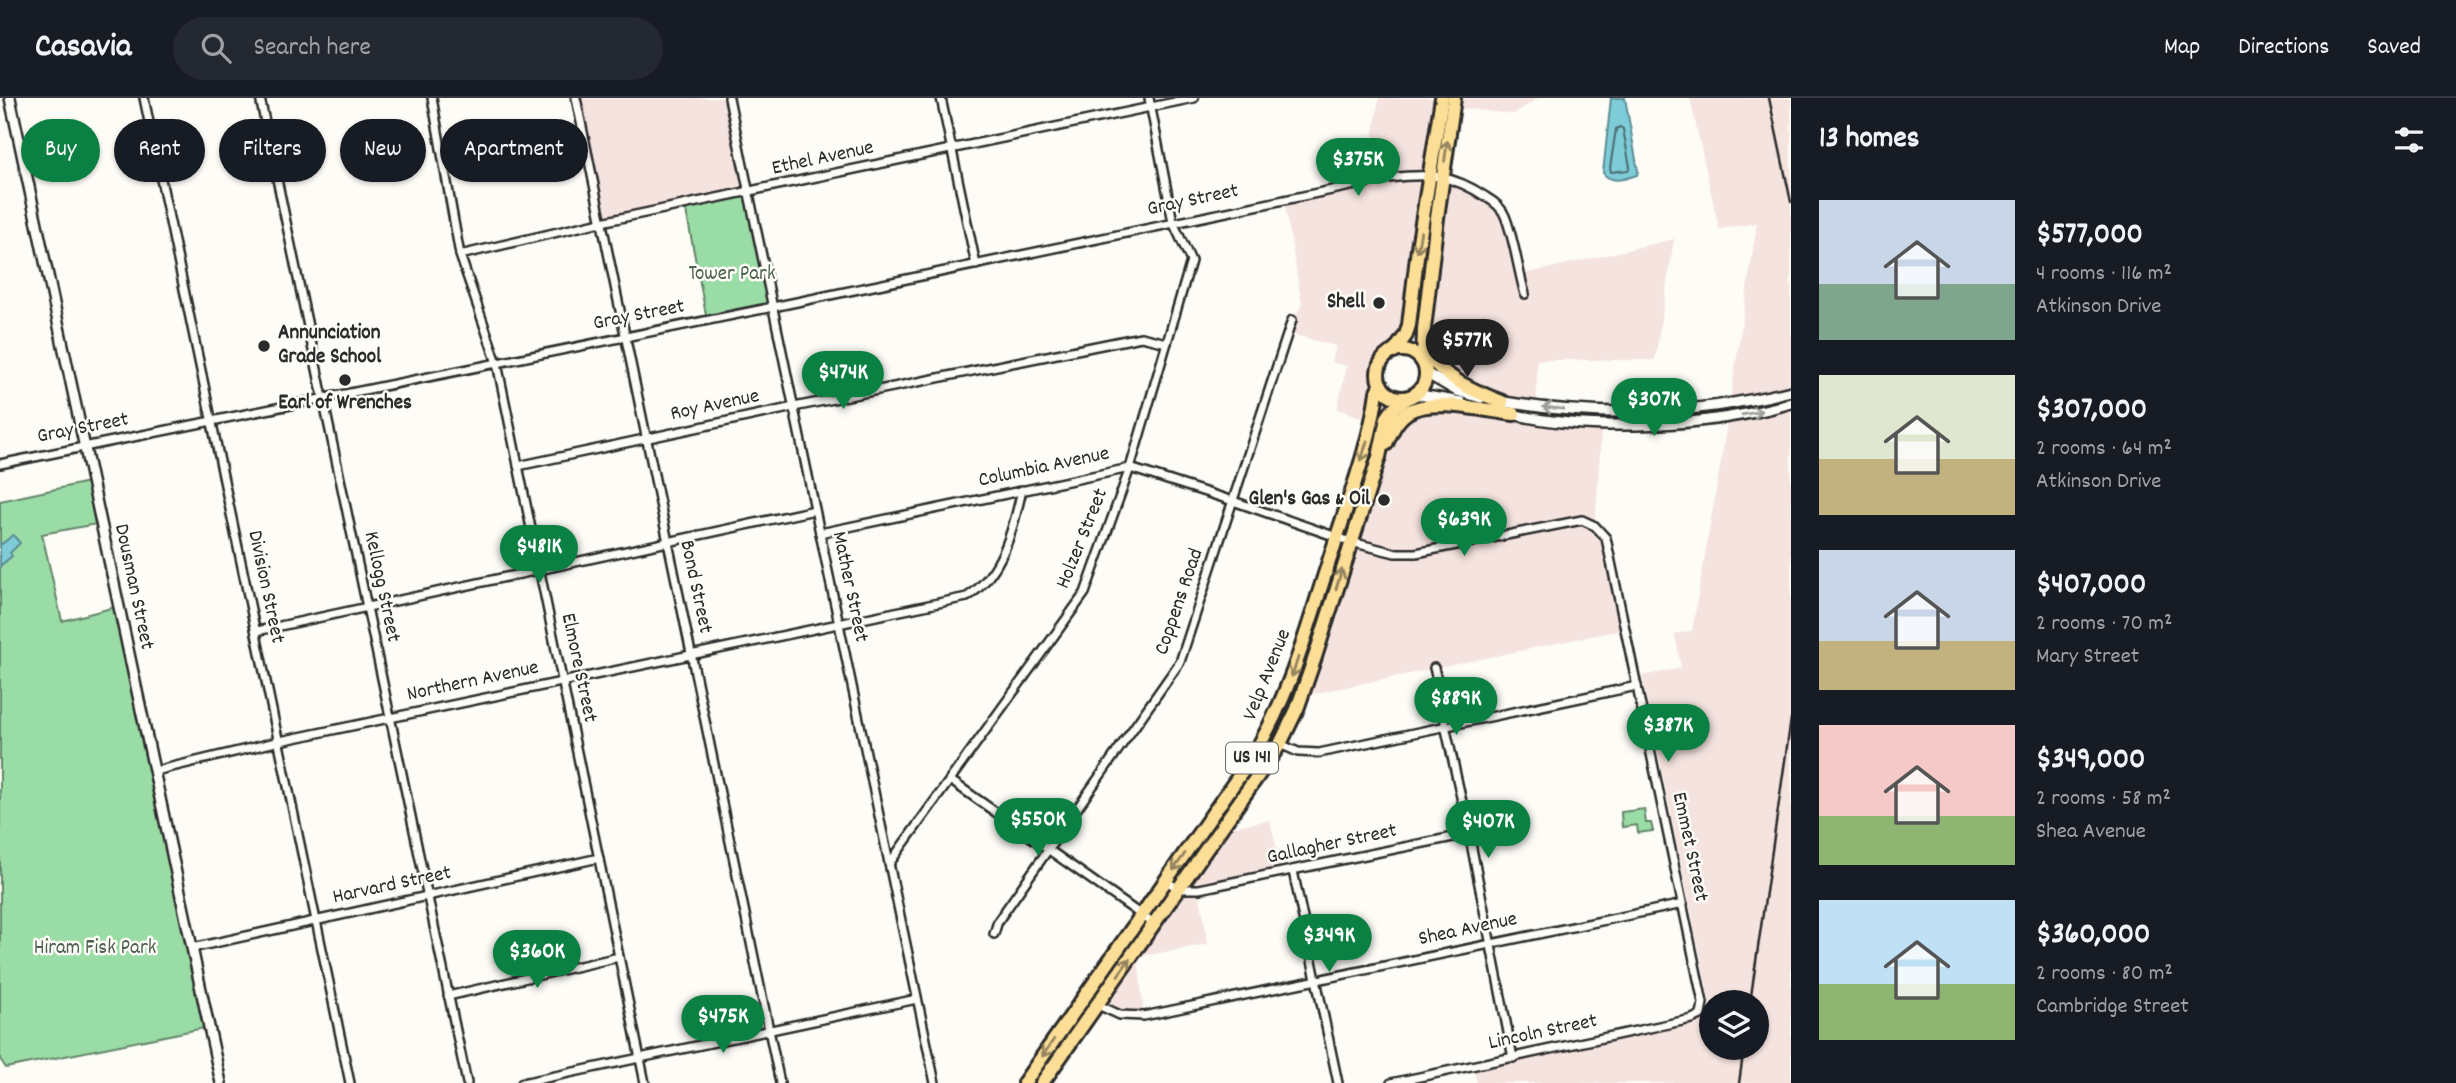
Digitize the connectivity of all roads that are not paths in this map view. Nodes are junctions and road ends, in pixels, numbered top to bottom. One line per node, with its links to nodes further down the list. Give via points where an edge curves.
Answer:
1 (10, 98): 39 (street, Dousman Street)
2 (144, 98): 37 (street, Division Street)
3 (260, 98): 32 (street, Kellogg Street)
4 (432, 98): 18 (street, Elmore Street)
5 (576, 98): 16 (street, Bond Street)
6 (730, 98): 15 (street, Mather Street)
7 (941, 98): 13 (street)
8 (1149, 98): 12 (street, Holzer Street)
9 (1194, 98): 12 (street, Ethel Avenue)
10 (1442, 98): 14 (main road)
11 (1454, 98): 14 (main road, one-way to 11)
12 (1151, 107): 13 (street, Ethel Avenue); 17 (street, Holzer Street)
13 (952, 149): 15 (street, Ethel Avenue); 19 (street)
14 (1441, 177): 17 (street, Gray Street, via 1389,178); 20 (street, via 1468,185 1504,214); 25 (main road); 26 (main road, one-way to 26, via 1418,248 1409,325)
15 (749, 192): 16 (street, Ethel Avenue); 21 (street, Mather Street)
16 (602, 222): 18 (street, Ethel Avenue); 23 (street, Bond Street)
17 (1174, 223): 19 (street, Gray Street); 24 (street, Holzer Street, via 1191,261)
18 (460, 255): 27 (street, Elmore Street)
19 (976, 265): 21 (street, Gray Street)
20 (1525, 294)
21 (773, 307): 23 (street, Gray Street); 35 (street, Mather Street)
22 (1292, 320): 45 (street, Coppens Road)
23 (625, 337): 27 (street, Gray Street); 38 (street, Bond Street)
24 (1167, 343): 35 (street, Roy Avenue, via 1141,337); 43 (street, Holzer Street)
25 (1424, 348): 28 (main road); 33 (main road, via 1435,364 1463,385)
26 (1394, 352): 28 (main road, via 1410,352); 29 (main road, via 1380,365)
27 (497, 363): 32 (street, Gray Street); 42 (street, Elmore Street)
28 (1424, 368): 31 (main road, via 1423,385); 33 (street, via 1457,391)
29 (1381, 385): 31 (main road, via 1392,396); 49 (main road, Velp Avenue / US 141, one-way to 49)
30 (1791, 391): 33 (street, one-way to 33, via 1711,408 1626,413)
31 (1412, 396): 36 (street); 40 (main road, Velp Avenue / US 141, via 1387,418)
32 (323, 398): 37 (street, Gray Street); 53 (street, Kellogg Street)
33 (1502, 402)
34 (1791, 403): 36 (street, one-way to 34, via 1579,423 1665,423 1716,419)
35 (794, 407): 38 (street, Roy Avenue); 46 (street, Mather Street)
36 (1514, 414): 40 (main road, via 1448,406 1417,408 1397,423)
37 (212, 421): 39 (street, Gray Street); 55 (street, Division Street)
38 (646, 439): 42 (street, Roy Avenue); 51 (street, Bond Street)
39 (86, 446): 41 (street, Gray Street); 64 (street, Dousman Street)
40 (1379, 457): 50 (main road, Velp Avenue / US 141)
41 (0, 464)
42 (519, 466): 52 (street, Elmore Street)
43 (1130, 468): 44 (street, Columbia Avenue); 45 (street, Columbia Avenue); 65 (street, Holzer Street, via 1084,593)
44 (1022, 490): 48 (street, Columbia Avenue); 54 (street, Northern Avenue, via 1000,560 980,589 967,597)
45 (1233, 500): 49 (street, Columbia Avenue); 68 (street, Coppens Road, via 1180,662)
46 (815, 510): 48 (street, Mather Street); 51 (street)
47 (1595, 526): 50 (street, Columbia Avenue, via 1582,520 1416,553 1395,553); 59 (street, Emmet Street, via 1606,538)
48 (820, 533): 54 (street, Mather Street)
49 (1336, 537): 50 (street, Columbia Avenue); 72 (main road, Velp Avenue / US 141, one-way to 72, via 1278,711 1251,759)
50 (1351, 542): 63 (main road, Velp Avenue / US 141, one-way to 50, via 1302,695)
51 (668, 543): 52 (street); 56 (street, Bond Street)
52 (540, 571): 53 (street); 58 (street, Elmore Street)
53 (367, 607): 55 (street); 60 (street, Kellogg Street)
54 (839, 623): 56 (street, Northern Avenue); 70 (street, Mather Street)
55 (257, 631): 62 (street, Division Street)
56 (691, 653): 58 (street, Northern Avenue); 89 (street, Bond Street)
57 (1434, 668): 61 (street)
58 (562, 681): 60 (street, Northern Avenue); 69 (street, Elmore Street)
59 (1637, 686): 61 (street); 75 (street, Emmet Street)
60 (390, 718): 62 (street, Northern Avenue); 74 (street, Kellogg Street)
61 (1445, 725): 63 (street, via 1310,754); 67 (street)
62 (280, 741): 64 (street, Northern Avenue); 77 (street, Division Street)
63 (1280, 744): 73 (main road, Velp Avenue / US 141)
64 (155, 771): 81 (street, Dousman Street)
65 (950, 780): 68 (street); 70 (street, Holzer Street)
66 (1507, 826): 67 (street, Gallagher Street)
67 (1469, 833): 71 (street, Gallagher Street); 80 (street)
68 (1050, 849): 76 (street); 79 (street, Coppens Road, via 998,921)
69 (599, 858): 74 (street, Harvard Street); 82 (street, Elmore Street)
70 (889, 864): 86 (street, Mather Street)
71 (1293, 871): 73 (street, Gallagher Street); 83 (street)
72 (1165, 881): 73 (street); 76 (main road, Velp Avenue / US 141)
73 (1180, 889): 78 (main road, Velp Avenue / US 141)
74 (428, 896): 77 (street, Harvard Street); 85 (street, Kellogg Street)
75 (1683, 904): 80 (street, Shea Avenue); 84 (street, Emmet Street)
76 (1141, 915): 78 (street); 100 (main road, Velp Avenue / US 141, one-way to 100)
77 (317, 920): 81 (street, Harvard Street); 94 (street, Division Street)
78 (1154, 924): 87 (main road, Velp Avenue / US 141, one-way to 78)
79 (994, 934)
80 (1490, 943): 83 (street, Shea Avenue); 91 (street)
81 (192, 948): 93 (street, Dousman Street)
82 (619, 957): 85 (street); 90 (street, Elmore Street)
83 (1316, 979): 87 (street, Shea Avenue, via 1138,1017); 102 (street)
84 (1700, 990)
85 (448, 996): 95 (street, Kellogg Street)
86 (917, 999): 89 (street); 99 (street, Mather Street)
87 (1098, 1005): 101 (main road, Velp Avenue / US 141)
88 (1699, 1016): 91 (street, Lincoln Street)
89 (769, 1030): 90 (street); 98 (street, Bond Street)
90 (640, 1058): 96 (street); 97 (street, Elmore Street)
91 (1513, 1058): 92 (street, Lincoln Street)
92 (1401, 1082): 103 (street, Lincoln Street)
93 (221, 1083)
94 (350, 1083)
95 (467, 1083)
96 (522, 1083)
97 (645, 1083)
98 (780, 1083)
99 (935, 1083)
100 (1024, 1083)
101 (1042, 1083)
102 (1338, 1083)
103 (1391, 1083)

